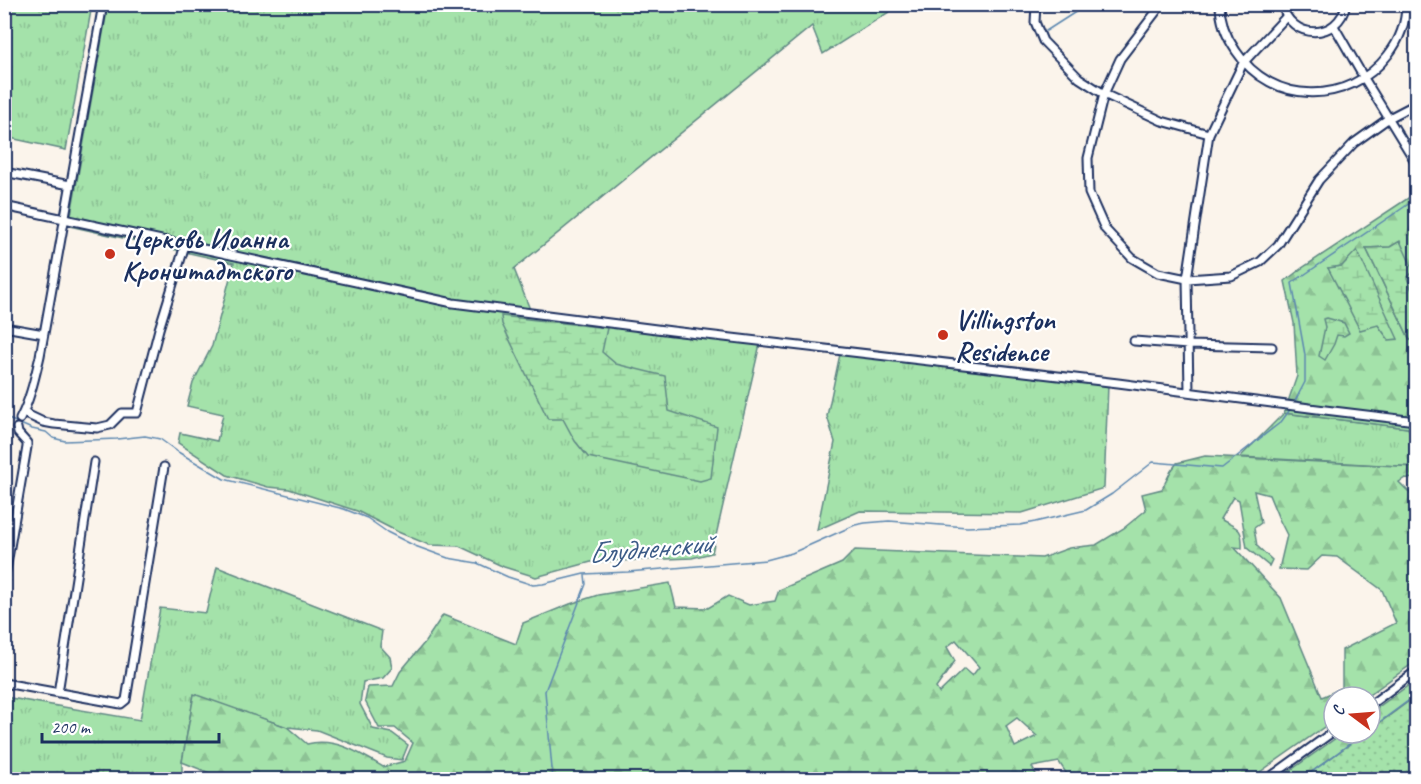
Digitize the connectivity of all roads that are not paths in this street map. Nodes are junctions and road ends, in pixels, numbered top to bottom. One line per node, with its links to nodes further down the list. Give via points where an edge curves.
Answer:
1 (103, 4): 18 (street)
2 (1036, 4): 12 (street, via 1035,21 1043,40 1079,78)
3 (1162, 4): 12 (street, via 1120,59)
4 (1220, 4): 10 (street, via 1228,39)
5 (1282, 4): 8 (street)
6 (1346, 4): 9 (street)
7 (1406, 4): 11 (street, via 1396,43)
8 (1286, 17): 9 (street, via 1303,30 1324,31); 10 (street)
9 (1334, 26): 11 (street)
10 (1244, 63): 11 (street, via 1267,81 1295,92 1325,93); 15 (street)
11 (1364, 78): 14 (street)
12 (1104, 94): 15 (street, via 1162,121); 22 (street, via 1088,158 1089,193 1105,229 1132,258 1158,273)
13 (1416, 104): 14 (street)
14 (1389, 118): 16 (street); 22 (street, via 1354,143 1319,180 1278,245 1260,262 1231,276)
15 (1209, 134): 22 (street)
16 (1416, 163)
17 (4, 172): 18 (street)
18 (70, 185): 20 (street)
19 (4, 206): 20 (street)
20 (64, 219): 21 (street); 24 (street)
21 (185, 245): 24 (street, via 137,413 122,413 110,425 97,428 22,416); 28 (street, via 453,303)
22 (1186, 279): 26 (street)
23 (4, 327): 24 (street)
24 (44, 334)
25 (1134, 341): 26 (street)
26 (1188, 345): 27 (street); 28 (street)
27 (1272, 347)
28 (1189, 392): 29 (street)
29 (1416, 421)
30 (16, 428): 33 (street, via 27,447)
31 (94, 462): 36 (street)
32 (164, 467): 36 (street, via 126,700 121,704)
33 (4, 582)
34 (1416, 671): 37 (street)
35 (4, 683): 36 (street)
36 (58, 693)
37 (1382, 696)
38 (1322, 739): 39 (street)
39 (1266, 780)

